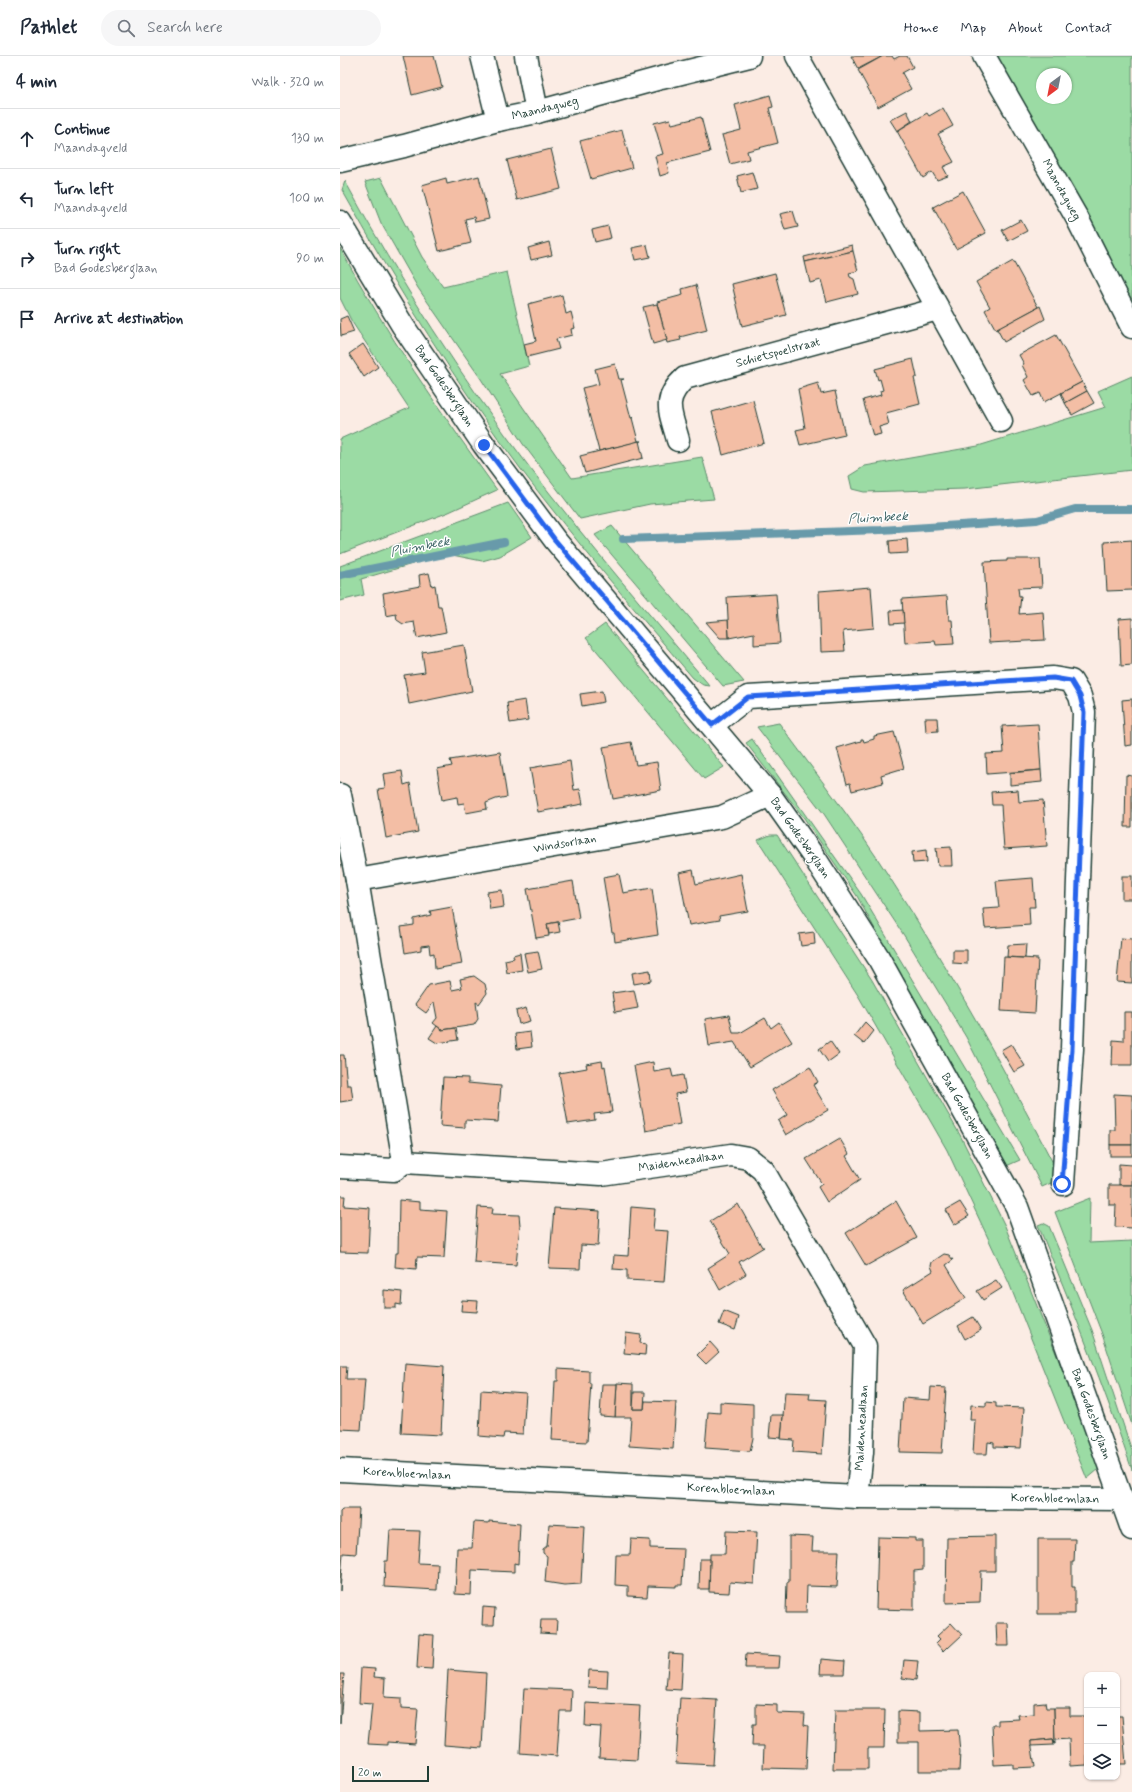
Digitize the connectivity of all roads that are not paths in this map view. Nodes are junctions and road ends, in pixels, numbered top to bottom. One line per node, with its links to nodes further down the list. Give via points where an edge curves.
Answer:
1 (482, 56): 7 (street)
2 (526, 56): 6 (street)
3 (749, 56): 6 (street, Maandagweg)
4 (798, 56): 10 (street)
5 (984, 56): 11 (street, Maandagweg, via 1077,218)
6 (537, 112): 7 (street, Maandagweg)
7 (498, 120): 8 (street, Maandagweg)
8 (340, 162)
9 (340, 222): 14 (street, Bad Godesberglaan, via 403,326 484,445 555,540)
10 (938, 309): 12 (street); 13 (street, Schietspoelstraat, via 685,378 669,397)
11 (1132, 327)
12 (1001, 421)
13 (678, 440)
14 (712, 725): 16 (street, Bad Godesberglaan); 20 (street, via 748,697 1053,678 1071,681 1080,696 1084,712 1072,1049)
15 (340, 794): 17 (street)
16 (770, 795): 17 (street, Windsorlaan, via 722,816); 23 (street, Bad Godesberglaan, via 816,860 878,957 1017,1207)
17 (357, 880): 18 (street)
18 (404, 1162): 19 (street, Maidenheadlaan, via 394,1170); 22 (street, Maidenheadlaan, via 601,1174 731,1154 748,1158 764,1170 865,1346)
19 (340, 1167)
20 (1062, 1184)
21 (340, 1470): 22 (street, Korenbloemlaan)
22 (858, 1497): 23 (street, Korenbloemlaan)
23 (1122, 1499): 24 (street, Bad Godesberglaan)
24 (1132, 1529)

